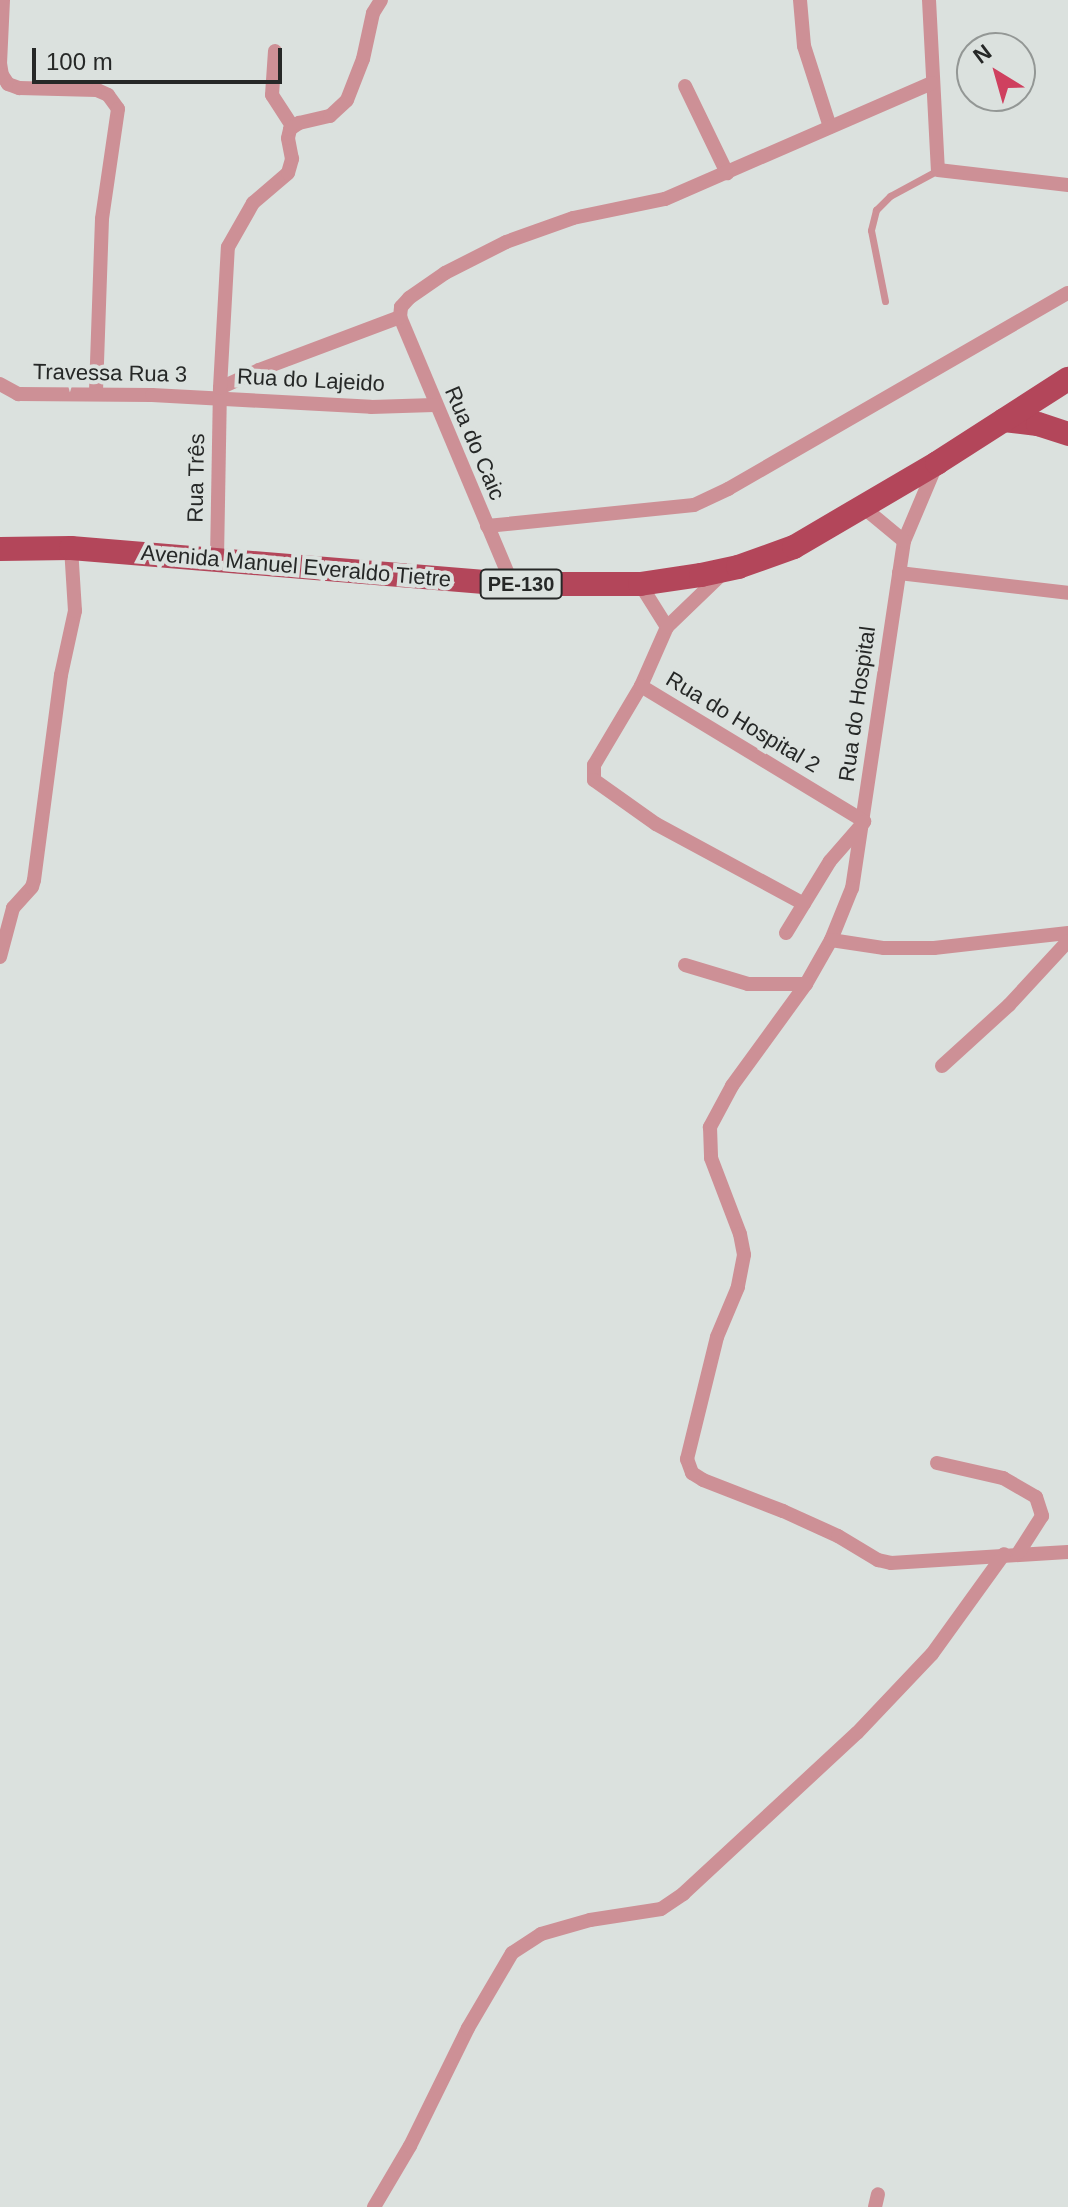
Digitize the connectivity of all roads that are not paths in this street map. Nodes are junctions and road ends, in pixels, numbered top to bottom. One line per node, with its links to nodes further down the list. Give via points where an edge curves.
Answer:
1 (3, 0): 18 (street, via 0,63 8,84 97,90 118,109 102,219)
2 (381, 0): 8 (street, via 347,100 330,116)
3 (800, 0): 9 (street, via 804,46)
4 (929, 0): 6 (street)
5 (275, 51): 8 (street, via 272,95)
6 (932, 83): 9 (street); 10 (street)
7 (685, 86): 11 (street)
8 (293, 127): 19 (street, Rua do Lajeido, via 288,173 253,203 228,247)
9 (830, 127): 11 (street)
10 (938, 170): 12 (street); 14 (lane, via 890,196 876,210 871,230)
11 (727, 173): 15 (street, via 665,199 573,218 506,242 409,298)
12 (1068, 185)
13 (1067, 289): 25 (street, via 699,503)
14 (885, 301)
15 (400, 317): 19 (street, via 259,370); 20 (street, Rua do Caic)
16 (1068, 379): 21 (main road, Avenida Manuel Everaldo Tietre / PE-130)
17 (1, 385): 18 (street, Travessa Rua 3, via 18,394)
18 (96, 393): 19 (street, Travessa Rua 3)
19 (220, 393): 20 (street, Rua do Lajeido, via 371,407); 29 (street, Rua Três)
20 (434, 405): 25 (street, Rua do Caic)
21 (1004, 420): 22 (main road); 23 (main road, Avenida Manuel Everaldo Tietre / PE-130)
22 (1068, 434)
23 (937, 463): 24 (main road, Avenida Manuel Everaldo Tietre / PE-130); 26 (street, Rua do Hospital)
24 (863, 507): 26 (street); 30 (main road, Avenida Manuel Everaldo Tietre / PE-130, via 794,547)
25 (487, 526): 32 (street, Rua do Caic)
26 (904, 541): 31 (street, Rua do Hospital)
27 (71, 548): 28 (main road, Avenida Manuel Everaldo Tietre / PE-130); 29 (main road, Avenida Manuel Everaldo Tietre / PE-130); 43 (street, via 75,611 32,887 13,908)
28 (0, 549)
29 (217, 559): 32 (main road, Avenida Manuel Everaldo Tietre / PE-130)
30 (727, 569): 33 (main road, Avenida Manuel Everaldo Tietre / PE-130); 35 (street)
31 (899, 573): 34 (street); 37 (street, Rua do Hospital)
32 (512, 584): 33 (main road, Avenida Manuel Everaldo Tietre / PE-130)
33 (640, 584): 35 (street)
34 (1068, 593)
35 (667, 627): 36 (street)
36 (641, 686): 37 (street, Rua do Hospital 2); 38 (street, via 593,769 599,787)
37 (864, 821): 38 (street); 41 (street, Rua do Hospital, via 852,888)
38 (804, 904): 39 (street)
39 (786, 933)
40 (1068, 933): 41 (street, via 934,948)
41 (831, 940): 45 (street, Rua do Hospital)
42 (1068, 941): 46 (street)
43 (0, 957)
44 (685, 965): 45 (street, via 748,984)
45 (806, 984): 49 (street, Rua do Hospital, via 732,1086 710,1127 711,1158 744,1255 738,1287 717,1337 687,1465 703,1480 783,1511 878,1560)
46 (942, 1066)
47 (937, 1463): 49 (street, via 1003,1478 1036,1497 1042,1516)
48 (1068, 1552): 49 (street)
49 (1012, 1553): 50 (street, via 857,1733 667,1906 562,1927 512,1953)
50 (374, 2207)

